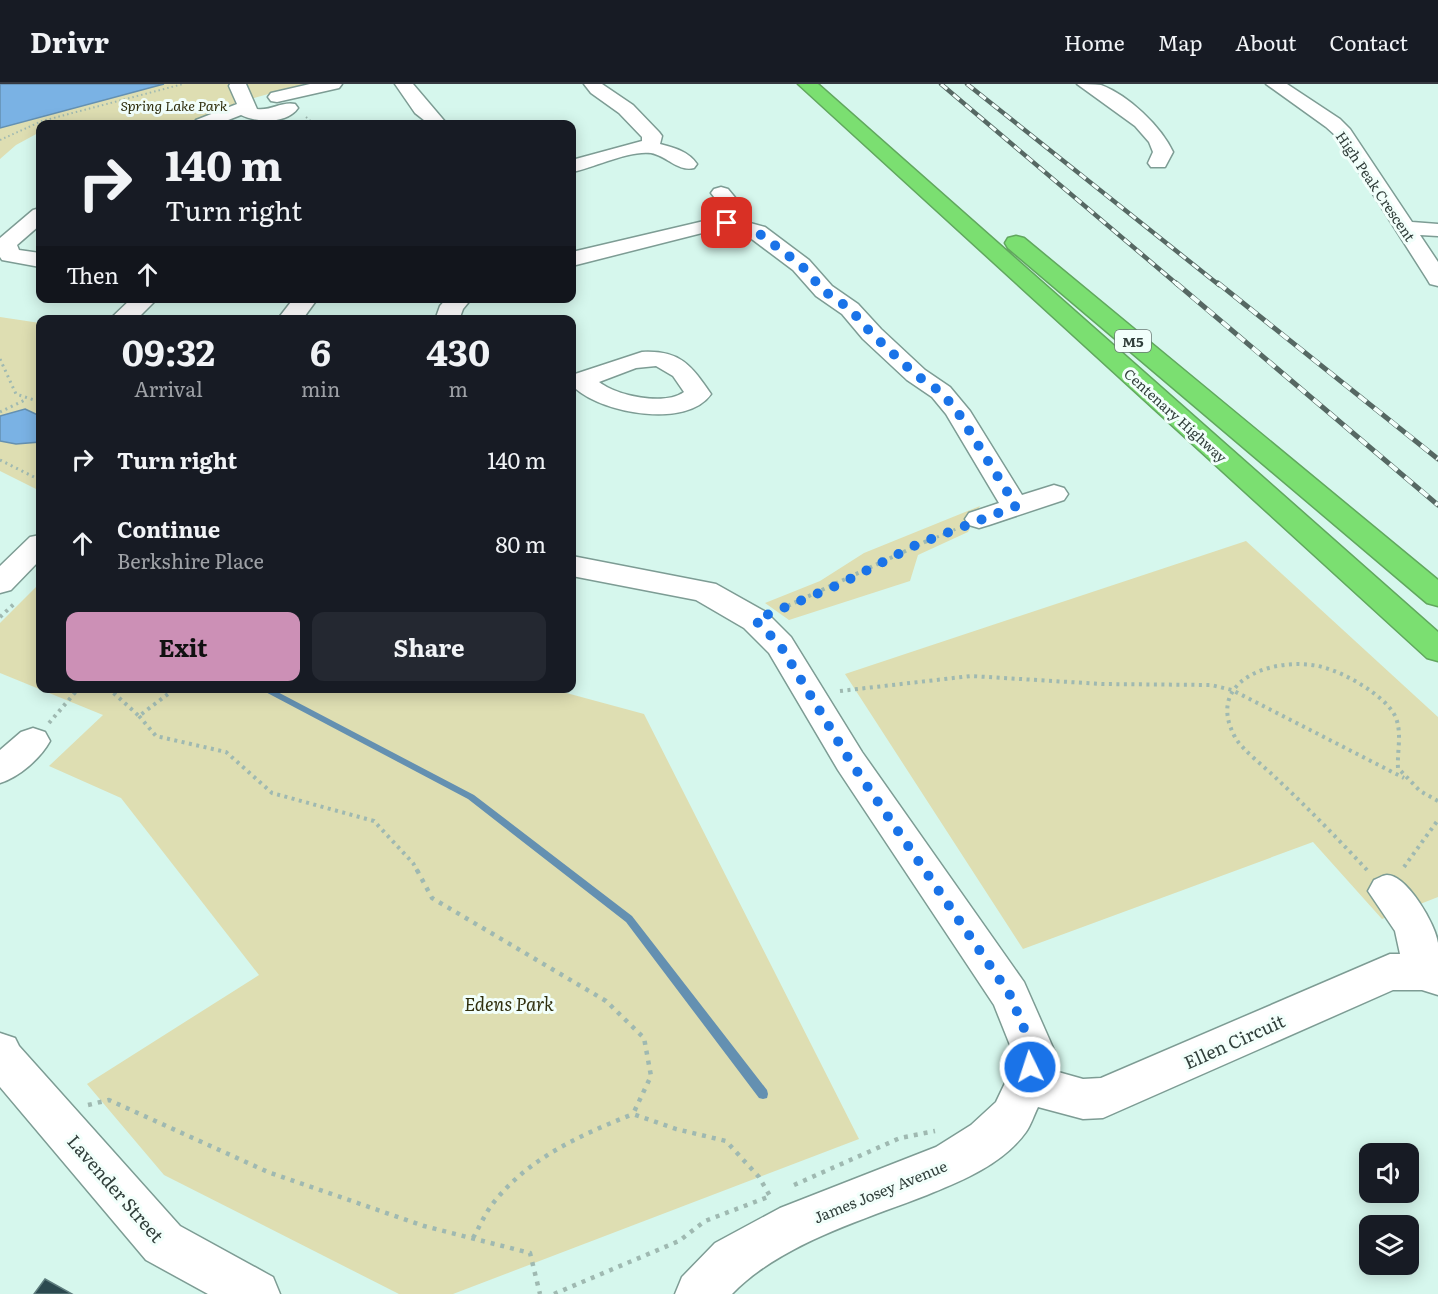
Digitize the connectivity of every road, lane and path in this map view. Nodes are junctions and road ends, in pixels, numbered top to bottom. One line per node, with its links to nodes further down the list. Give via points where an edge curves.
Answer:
1 (183, 84): 12 (path)
2 (333, 84): 11 (street)
3 (338, 84): 11 (street)
4 (404, 84): 16 (street)
5 (593, 84): 19 (street, via 652,135)
6 (807, 84): 49 (highway, Centenary Highway / M5)
7 (830, 84): 47 (highway, Centenary Highway / M5)
8 (1086, 84): 20 (street, via 1156,135 1163,152)
9 (1275, 84): 26 (street, High Peak Crescent, via 1343,133)
10 (236, 85): 11 (street)
11 (270, 108): 13 (street); 14 (street); 15 (street)
12 (46, 120)
13 (220, 120)
14 (230, 120)
15 (294, 120)
16 (435, 120)
17 (36, 124): 18 (path)
18 (0, 140)
19 (649, 147): 21 (street, via 674,154); 22 (street)
20 (1158, 163)
21 (687, 164)
22 (576, 165)
23 (721, 193): 25 (street, via 737,212)
24 (36, 217): 29 (street, via 6,244 10,255)
25 (727, 223): 28 (street); 42 (street, via 757,232 801,265 916,375 941,392)
26 (1404, 228): 27 (street); 30 (street, High Peak Crescent)
27 (1438, 230)
28 (576, 258)
29 (36, 259)
30 (1434, 268)
31 (141, 303): 33 (street)
32 (303, 303): 34 (street)
33 (127, 315)
34 (293, 315)
35 (0, 359): 36 (path, via 16,394)
36 (28, 398): 37 (path); 38 (path)
37 (36, 401)
38 (0, 412)
39 (0, 460): 40 (path)
40 (36, 478)
41 (1054, 494): 42 (street)
42 (1016, 506): 43 (street)
43 (979, 519): 48 (path)
44 (36, 548): 46 (street)
45 (576, 567): 48 (street, James Josey Avenue, via 705,591)
46 (0, 584)
47 (1438, 597)
48 (755, 620): 54 (street, James Josey Avenue, via 780,645)
49 (1438, 650)
50 (1232, 690): 54 (path, via 1211,685 1102,684 971,676); 58 (path); 58 (path, via 1260,670 1287,664 1312,665 1339,673 1380,697 1396,717 1398,768); 61 (path, via 1226,706 1228,725 1236,739)
51 (75, 693): 56 (path)
52 (114, 693): 55 (path)
53 (170, 693): 55 (path)
54 (810, 694): 64 (street, James Josey Avenue, via 850,761 1010,995 1033,1050)
55 (140, 716): 65 (path, via 156,736 226,752 272,794 375,821 413,863 432,898 606,1001 644,1038 651,1076)
56 (33, 741): 57 (street)
57 (0, 770)
58 (1407, 779): 59 (path)
59 (1438, 801)
60 (1438, 820): 61 (path)
61 (1387, 891): 62 (street, via 1414,923)
62 (1430, 975): 64 (street, Ellen Circuit, via 1390,972 1103,1098 1083,1099)
63 (0, 1052): 66 (street, Lavender Street)
64 (1028, 1084): 75 (street, James Josey Avenue, via 1011,1117 987,1140 951,1163 796,1224 732,1260)
65 (633, 1114): 70 (path, via 726,1141); 71 (path, via 579,1137 518,1175 493,1202)
66 (52, 1115): 71 (path, via 108,1100 268,1172 424,1226); 72 (street, Lavender Street, via 163,1243)
67 (943, 1129): 68 (path, via 900,1138)
68 (792, 1186)
69 (781, 1191): 70 (path)
70 (771, 1196): 74 (path, via 705,1221 679,1241)
71 (473, 1238): 73 (path, via 530,1253)
72 (256, 1294)
73 (540, 1294)
74 (554, 1294)
75 (699, 1294)

